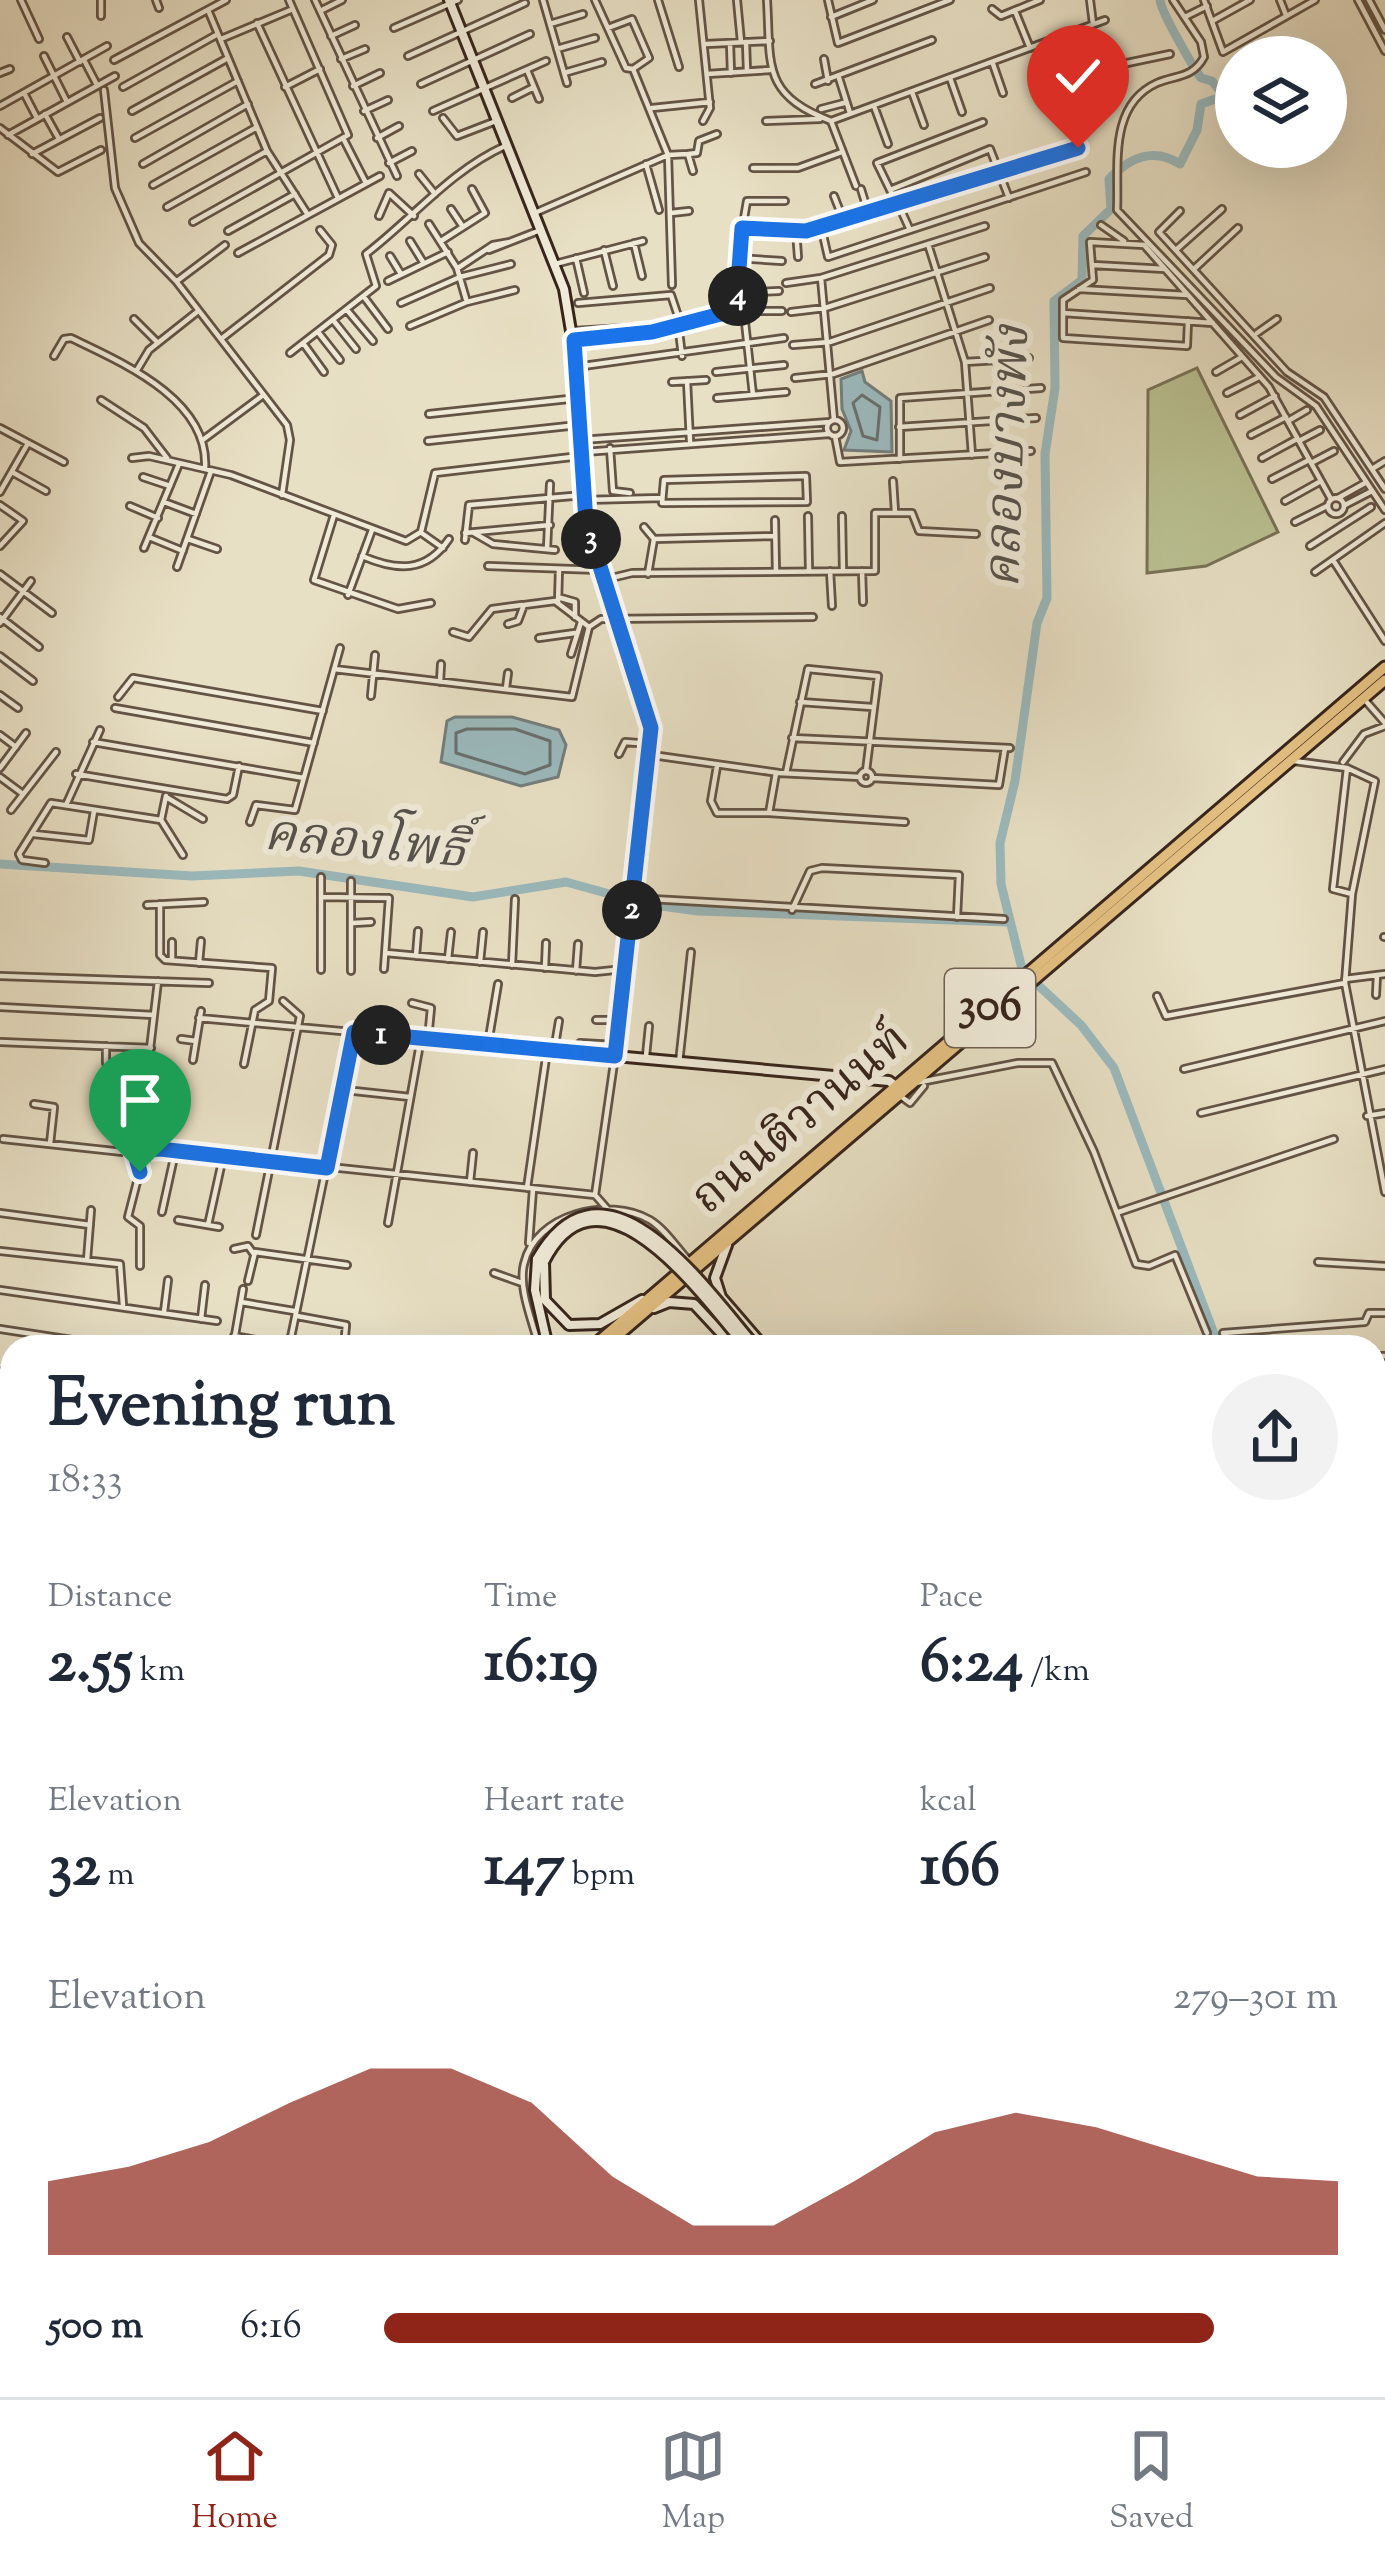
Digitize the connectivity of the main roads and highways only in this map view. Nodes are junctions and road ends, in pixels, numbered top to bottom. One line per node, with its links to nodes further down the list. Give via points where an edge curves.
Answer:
1 (1385, 667): 3 (main road, ถนนติวานนท์ / 306)
2 (1385, 680): 3 (main road, ถนนติวานนท์ / 306)
3 (1232, 806): 4 (main road, ถนนติวานนท์ / 306); 4 (main road, ถนนติวานนท์ / 306, via 919,1084)
4 (898, 1091): 5 (main road, ถนนติวานนท์ / 306); 6 (main road, ถนนติวานนท์ / 306)
5 (606, 1335)
6 (618, 1335)

